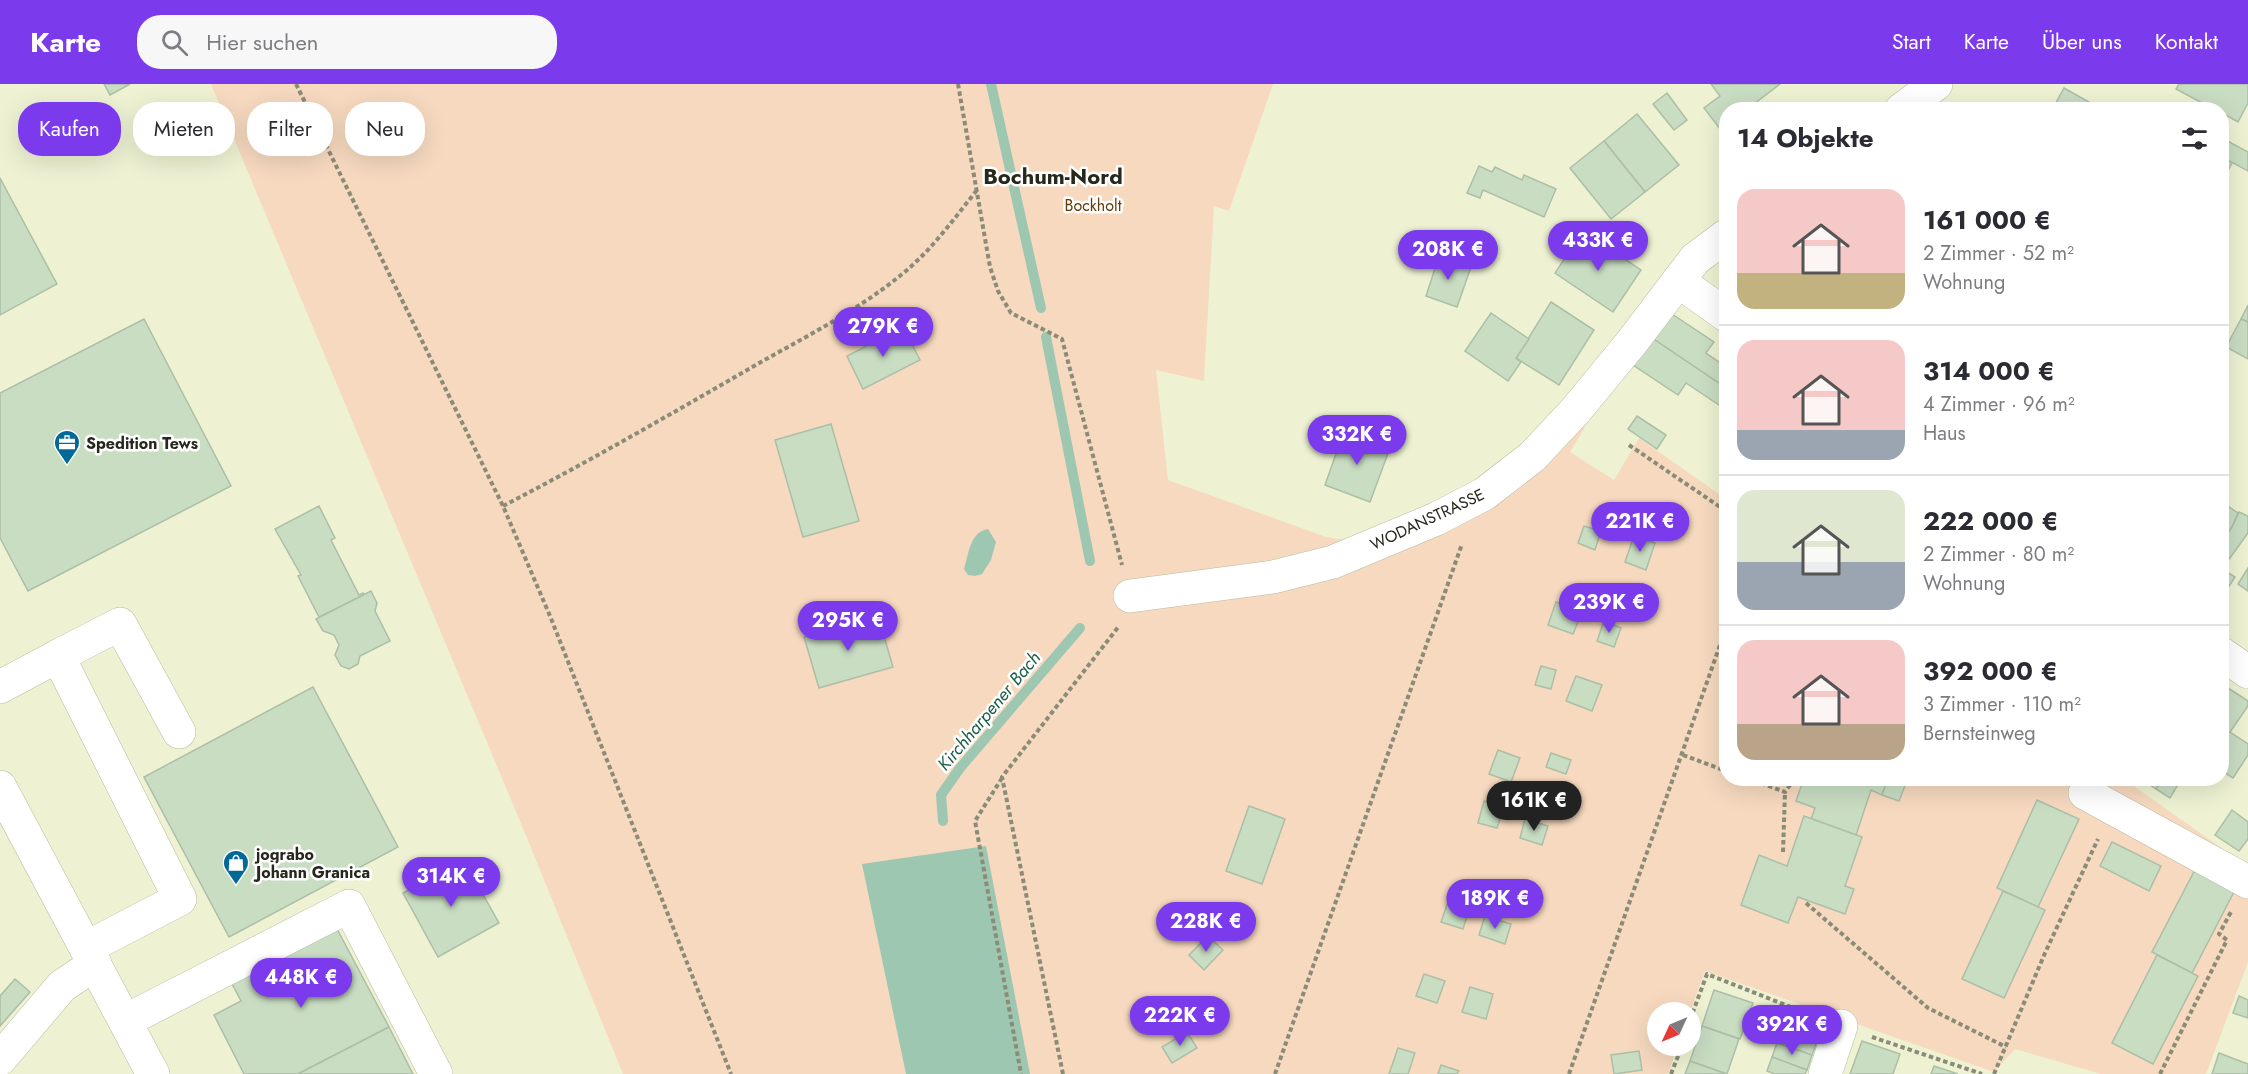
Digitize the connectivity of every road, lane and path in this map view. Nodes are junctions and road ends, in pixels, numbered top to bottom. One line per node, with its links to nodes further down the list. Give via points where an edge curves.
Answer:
1 (296, 84): 11 (path)
2 (958, 84): 5 (path)
3 (1936, 84): 4 (street)
4 (1912, 102)
5 (977, 190): 11 (path, via 923,256 877,292 655,423); 13 (path, via 990,267 1011,313 1062,339)
6 (1719, 241): 7 (street, WODANSTRASSE, via 1695,259)
7 (1678, 281): 8 (street); 10 (street, WODANSTRASSE, via 1576,410 1532,457)
8 (1719, 310)
9 (1629, 445): 12 (path)
10 (1484, 494): 13 (street, WODANSTRASSE, via 1436,519 1333,562 1273,577); 42 (path, via 1465,537)
11 (503, 506): 39 (path)
12 (1719, 506)
13 (1130, 596): 22 (path, via 1118,631)
14 (1719, 649): 20 (path)
15 (58, 656): 18 (street); 19 (street, via 120,624); 31 (street, via 180,899)
16 (2229, 659): 17 (street)
17 (2248, 672)
18 (0, 687)
19 (179, 732)
20 (1683, 755): 21 (path); 43 (path)
21 (1719, 768)
22 (1002, 777): 40 (path, via 975,821); 41 (path)
23 (1769, 786): 26 (path)
24 (1789, 786): 26 (path)
25 (0, 787): 31 (street)
26 (1785, 792): 28 (path)
27 (2098, 801): 29 (street); 34 (path, via 2045,953)
28 (1782, 852)
29 (2248, 882): 47 (path, via 2219,934 2227,940)
30 (1806, 903): 34 (path, via 1928,1008)
31 (91, 956): 32 (street); 36 (street)
32 (125, 1021): 37 (street); 38 (street, via 349,906)
33 (1841, 1026): 45 (street)
34 (2006, 1047): 46 (path)
35 (1678, 1056): 44 (path)
36 (0, 1059)
37 (153, 1074)
38 (436, 1074)
39 (731, 1074)
40 (1021, 1074)
41 (1063, 1074)
42 (1275, 1074)
43 (1569, 1074)
44 (1671, 1074)
45 (1825, 1074)
46 (1994, 1074)
47 (2160, 1074)

